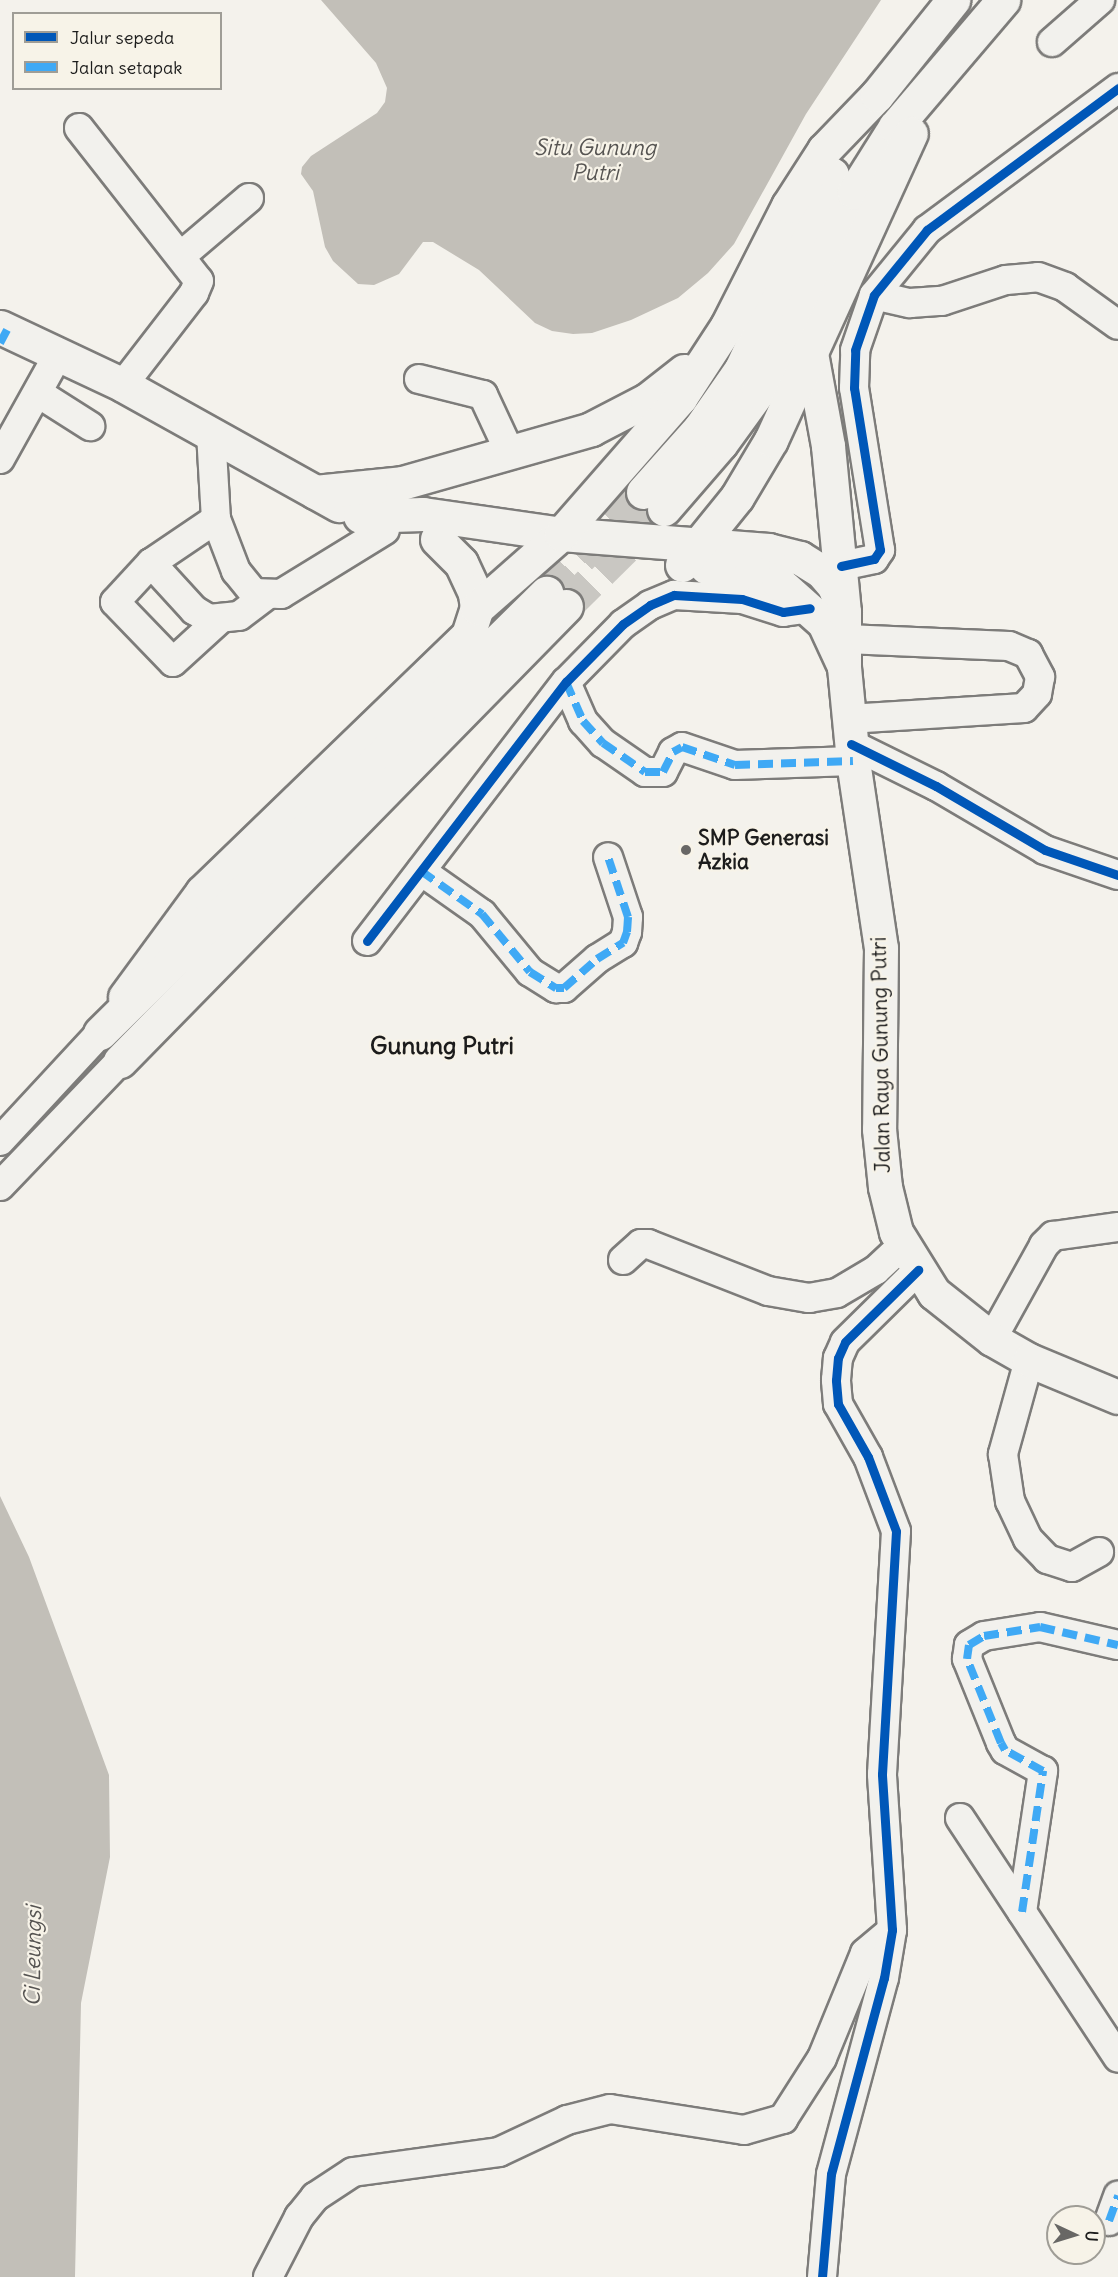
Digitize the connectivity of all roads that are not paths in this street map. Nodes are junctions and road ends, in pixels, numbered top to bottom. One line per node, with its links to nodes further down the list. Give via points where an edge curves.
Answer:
1 (953, 0): 7 (main road)
2 (1003, 0): 5 (main road)
3 (1100, 0): 4 (street)
4 (1052, 42)
5 (934, 82): 7 (main road, via 895,127 854,192 794,329 758,392 722,443 653,501 741,369 818,199); 16 (main road)
6 (1118, 88): 11 (street, via 927,230)
7 (877, 95): 13 (main road, via 824,150 788,206)
8 (79, 128): 10 (street)
9 (249, 198): 10 (street)
10 (182, 255): 18 (street, via 198,277 198,284)
11 (874, 295): 12 (street, via 910,303 942,301 1006,280 1038,277 1065,287); 31 (street, via 855,350 854,388 880,550 874,559)
12 (1118, 325)
13 (727, 326): 22 (main road, via 684,371 647,400 591,429); 28 (main road, via 680,398)
14 (2, 334): 15 (main road)
15 (59, 353): 18 (main road); 19 (street)
16 (811, 353): 29 (main road, via 755,471); 31 (main road, Jalan Raya Gunung Putri, via 828,446)
17 (419, 379): 22 (street, via 483,395)
18 (123, 386): 21 (main road)
19 (38, 393): 20 (street); 23 (street)
20 (90, 426)
21 (211, 433): 24 (main road); 25 (street)
22 (510, 453): 24 (main road, via 402,483)
23 (0, 459)
24 (315, 492): 26 (main road)
25 (216, 519): 30 (street); 32 (street, via 236,571 254,593)
26 (373, 523): 27 (main road); 28 (main road, via 423,514); 32 (street, via 295,587)
27 (437, 539): 28 (main road); 33 (main road, via 461,562 475,593)
28 (551, 543): 29 (main road); 33 (main road)
29 (691, 555): 34 (main road, via 778,582); 36 (main road, via 768,550 800,558 821,571 834,586)
30 (151, 563): 35 (street, via 201,616); 35 (street, via 115,602 169,661 177,661)
31 (841, 566): 36 (main road, Jalan Raya Gunung Putri)
32 (266, 596): 35 (street, via 239,616)
33 (477, 608): 43 (main road, via 468,635 202,892 172,928)
34 (810, 608): 36 (main road); 37 (street, via 783,612 742,599 674,596 650,605 623,624)
35 (219, 620)
36 (845, 639): 38 (main road, Jalan Raya Gunung Putri); 38 (street, via 1009,646 1028,654 1040,677 1037,694 1024,708)
37 (566, 682): 38 (street, via 583,721 603,743 645,772 663,772 673,752 682,747 735,765); 40 (street)
38 (851, 741): 41 (street, via 1045,850); 48 (main road, Jalan Raya Gunung Putri, via 881,948 881,1153 896,1232)
39 (608, 857): 40 (street, via 628,917 627,932 623,943 564,988 556,988 530,972 482,914)
40 (421, 871): 42 (street)
41 (1118, 875)
42 (367, 942)
43 (100, 1033): 44 (main road, via 556,600); 45 (street)
44 (120, 1061): 46 (street)
45 (0, 1141)
46 (6, 1181)
47 (1118, 1227): 50 (street, via 1053,1236)
48 (911, 1258): 49 (street, via 876,1270 837,1293 809,1298 768,1291 648,1244 641,1244); 50 (main road, Jalan Raya Gunung Putri, via 934,1293); 57 (street, via 845,1342 838,1358 836,1380 838,1404 868,1457 896,1531 882,1774)
49 (623, 1260)
50 (992, 1339): 51 (main road, Jalan Raya Gunung Putri)
51 (1029, 1360): 52 (main road, Jalan Raya Gunung Putri); 53 (street, via 1004,1454 1010,1501 1028,1539 1047,1559 1072,1567)
52 (1118, 1397)
53 (1099, 1552)
54 (1118, 1645): 56 (street, via 1040,1627 984,1636 969,1644 967,1659 1000,1743 1005,1750 1043,1771)
55 (960, 1818): 56 (street)
56 (1022, 1912): 58 (street)
57 (892, 1930): 59 (street, via 865,1953 822,2058 783,2119 744,2130 610,2109 567,2120 499,2152 353,2172 315,2197 299,2217); 60 (street, via 884,1978 831,2174)
58 (1118, 2058)
59 (268, 2277)
60 (822, 2277)

